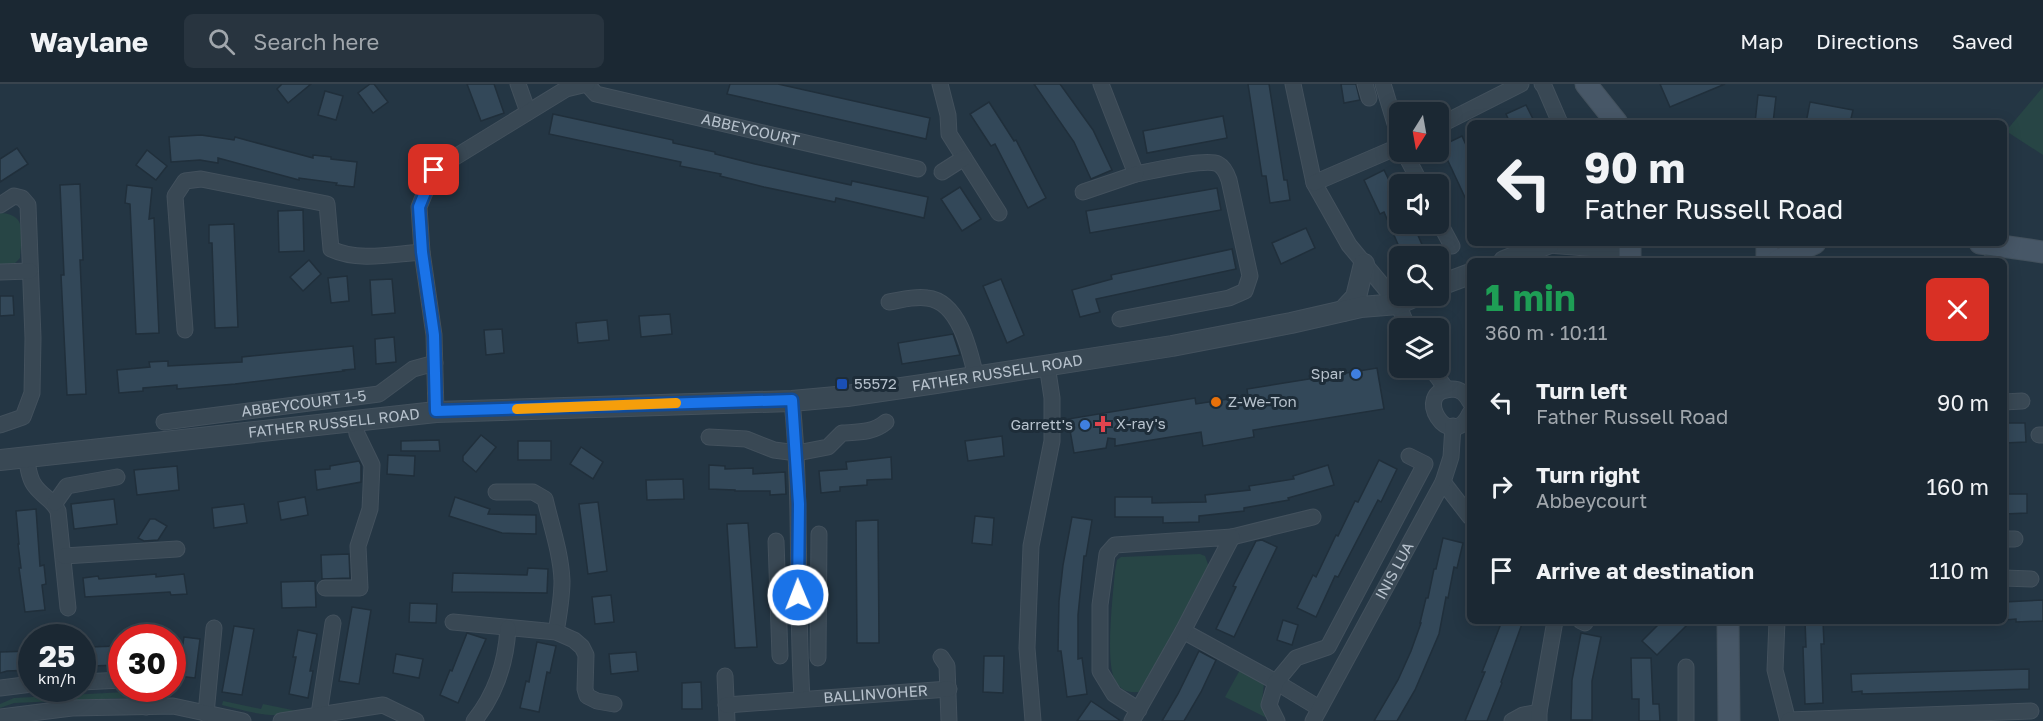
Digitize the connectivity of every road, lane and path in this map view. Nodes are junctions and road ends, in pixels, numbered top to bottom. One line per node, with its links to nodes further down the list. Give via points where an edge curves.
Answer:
1 (518, 84): 11 (street)
2 (587, 84): 11 (street, ABBEYCOURT, via 566,89); 17 (street, ABBEYCOURT, via 596,93)
3 (940, 84): 16 (street, via 949,134)
4 (1101, 84): 19 (street)
5 (1293, 84): 20 (street)
6 (1383, 84): 10 (street)
7 (1521, 84): 12 (street)
8 (1542, 84): 13 (street)
9 (1586, 84): 14 (main road)
10 (1389, 104)
11 (528, 112): 30 (street, ABBEYCOURT, via 434,170 419,207)
12 (1449, 120)
13 (1559, 120)
14 (1615, 120)
15 (1389, 151): 20 (street)
16 (964, 158): 18 (street); 23 (street)
17 (918, 169)
18 (942, 172)
19 (1136, 174): 21 (street); 44 (street, via 1203,162 1224,168 1249,280 1245,291 1229,298)
20 (1314, 183): 35 (street, via 1348,245)
21 (1083, 192)
22 (0, 205): 36 (street, via 14,196 28,205)
23 (999, 213)
24 (1446, 234): 25 (street)
25 (1452, 246)
26 (1542, 246): 33 (street)
27 (1592, 246): 32 (street)
28 (1809, 246): 34 (main road)
29 (1989, 250): 31 (main road)
30 (422, 252): 45 (street, via 352,256 331,249 327,204 201,179 185,182 175,196); 46 (street, ABBEYCOURT)
31 (2043, 252)
32 (1629, 253)
33 (1512, 258)
34 (1783, 258)
35 (1364, 264): 40 (street); 43 (street, via 1356,297)
36 (30, 271): 37 (street); 60 (street, via 32,393 23,417)
37 (0, 272)
38 (1467, 275): 39 (street)
39 (1449, 282)
40 (1389, 293)
41 (889, 302): 48 (street, via 919,298 940,302 956,319 966,338)
42 (1389, 305): 43 (street, FATHER RUSSELL ROAD)
43 (1343, 311): 47 (street, FATHER RUSSELL ROAD, via 1172,346)
44 (1120, 318)
45 (185, 330)
46 (435, 363): 55 (street, ABBEYCOURT); 58 (street, ABBEYCOURT 1-5, via 413,369 379,394)
47 (1047, 365): 48 (street, FATHER RUSSELL ROAD); 128 (street, via 1052,441 1031,546 1027,638)
48 (976, 377): 52 (street, FATHER RUSSELL ROAD)
49 (1438, 378): 50 (street)
50 (1447, 390): 51 (street, via 1458,389); 61 (street, via 1438,395 1433,411 1443,424)
51 (1467, 396)
52 (792, 400): 55 (street, FATHER RUSSELL ROAD); 63 (street, BALLINVOHER)
53 (2022, 401): 54 (street)
54 (2007, 402)
55 (436, 411): 57 (street, FATHER RUSSELL ROAD)
56 (1467, 418): 61 (street)
57 (355, 420): 65 (street, FATHER RUSSELL ROAD); 83 (street, via 357,434 372,465 370,509 358,546 360,588)
58 (164, 422)
59 (886, 422): 63 (street, via 867,432 842,433 828,447)
60 (0, 425)
61 (1454, 426): 68 (street, INIS LUA, via 1451,457)
62 (709, 437): 63 (street, via 746,439 774,450)
63 (797, 453): 79 (street, BALLINVOHER)
64 (1409, 456): 102 (street, INIS LUA, via 1425,465 1328,647 1296,658)
65 (26, 457): 66 (street, FATHER RUSSELL ROAD); 70 (street, via 32,484)
66 (0, 460)
67 (117, 477): 70 (street, via 67,486)
68 (1443, 482): 71 (street); 115 (street, INIS LUA)
69 (496, 492): 96 (street, via 532,492 544,499 562,579)
70 (55, 503): 77 (street)
71 (1467, 513)
72 (1313, 518): 74 (street)
73 (819, 534): 80 (street)
74 (1232, 537): 95 (street); 114 (street, via 1115,545 1107,554 1100,605 1100,671 1114,694)
75 (776, 541): 78 (street)
76 (177, 549): 77 (street)
77 (64, 556): 84 (street)
78 (777, 576): 79 (street); 87 (street)
79 (798, 576): 80 (street); 85 (street, BALLINVOHER)
80 (819, 576): 86 (street)
81 (2037, 578): 82 (street)
82 (2007, 579)
83 (325, 588)
84 (68, 608)
85 (799, 614): 86 (street); 87 (street); 106 (street, BALLINVOHER)
86 (819, 614): 99 (street)
87 (779, 615): 97 (street)
88 (453, 622): 94 (street)
89 (333, 623): 113 (street)
90 (1554, 624): 116 (street)
91 (1728, 624): 132 (main road)
92 (1777, 624): 121 (street, via 1775,670)
93 (214, 628): 112 (street)
94 (508, 628): 96 (street); 125 (street, via 496,686)
95 (1184, 631): 102 (street, INIS LUA); 114 (street)
96 (556, 632): 108 (street, via 574,640 586,655 587,696)
97 (780, 656)
98 (941, 657): 105 (street, BALLINVOHER, via 947,666)
99 (818, 658)
100 (1686, 667): 131 (street)
101 (724, 676): 109 (street)
102 (1276, 682): 115 (street, INIS LUA); 129 (street, via 1269,705)
103 (18, 686): 104 (street)
104 (0, 688)
105 (949, 689): 106 (street, BALLINVOHER); 127 (street, BALLINVOHER)
106 (802, 698): 109 (street, BALLINVOHER)
107 (145, 702): 110 (street)
108 (614, 704)
109 (726, 705): 126 (street)
110 (146, 707): 112 (street, via 173,706); 119 (street, via 72,708)
111 (2031, 711): 118 (street)
112 (206, 714): 122 (street)
113 (319, 714): 123 (street); 124 (street, via 383,705)
114 (1135, 715)
115 (1316, 715)
116 (1539, 716): 130 (street, via 1522,715)
117 (0, 717): 119 (street)
118 (1969, 717): 120 (street)
119 (19, 718)
120 (1908, 719): 121 (street)
121 (1788, 720)
122 (243, 721)
123 (281, 721)
124 (416, 721)
125 (474, 721)
126 (727, 721)
127 (949, 721)
128 (1033, 721)
129 (1277, 721)
130 (1512, 721)
131 (1686, 721)
132 (1729, 721)

